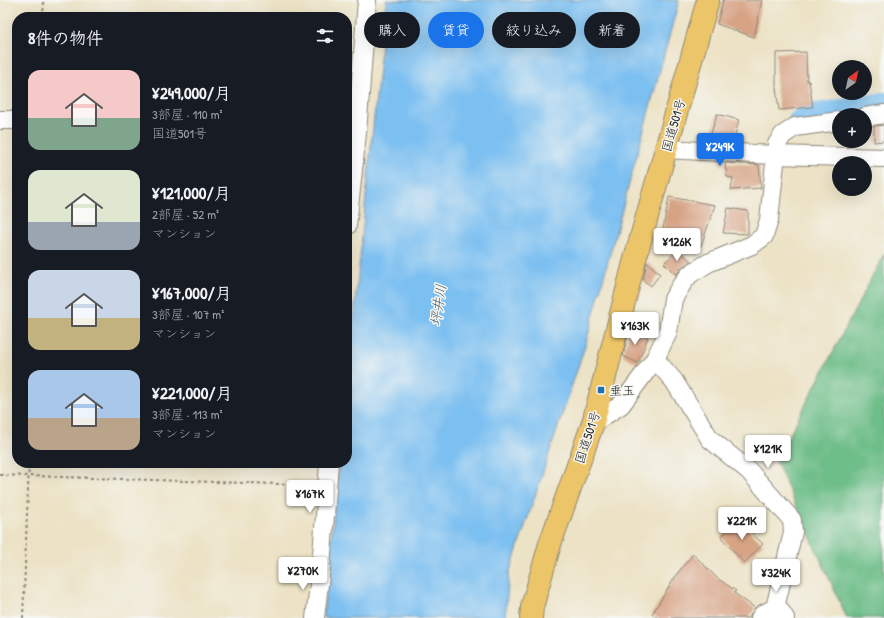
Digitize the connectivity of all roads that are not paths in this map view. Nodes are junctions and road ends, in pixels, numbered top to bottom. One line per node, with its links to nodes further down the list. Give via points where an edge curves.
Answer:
1 (367, 0): 8 (street)
2 (708, 0): 9 (highway, 国道501号)
3 (884, 114): 4 (street)
4 (872, 116)
5 (0, 120): 6 (street)
6 (12, 120)
7 (832, 122): 10 (street, via 795,127 783,135 777,144)
8 (352, 133)
9 (666, 149): 10 (street); 13 (highway, 国道501号)
10 (775, 155): 11 (street); 12 (street, via 769,220 764,236 752,245 708,263 690,274 672,299 668,332)
11 (884, 158)
12 (655, 359): 13 (street, via 622,405); 15 (street, via 674,381 710,438 749,471 792,520 793,532)
13 (593, 423): 17 (highway, 国道501号, via 550,544)
14 (329, 468): 16 (street)
15 (780, 613): 18 (street, via 763,614)
16 (315, 618)
17 (531, 618)
18 (760, 618)

